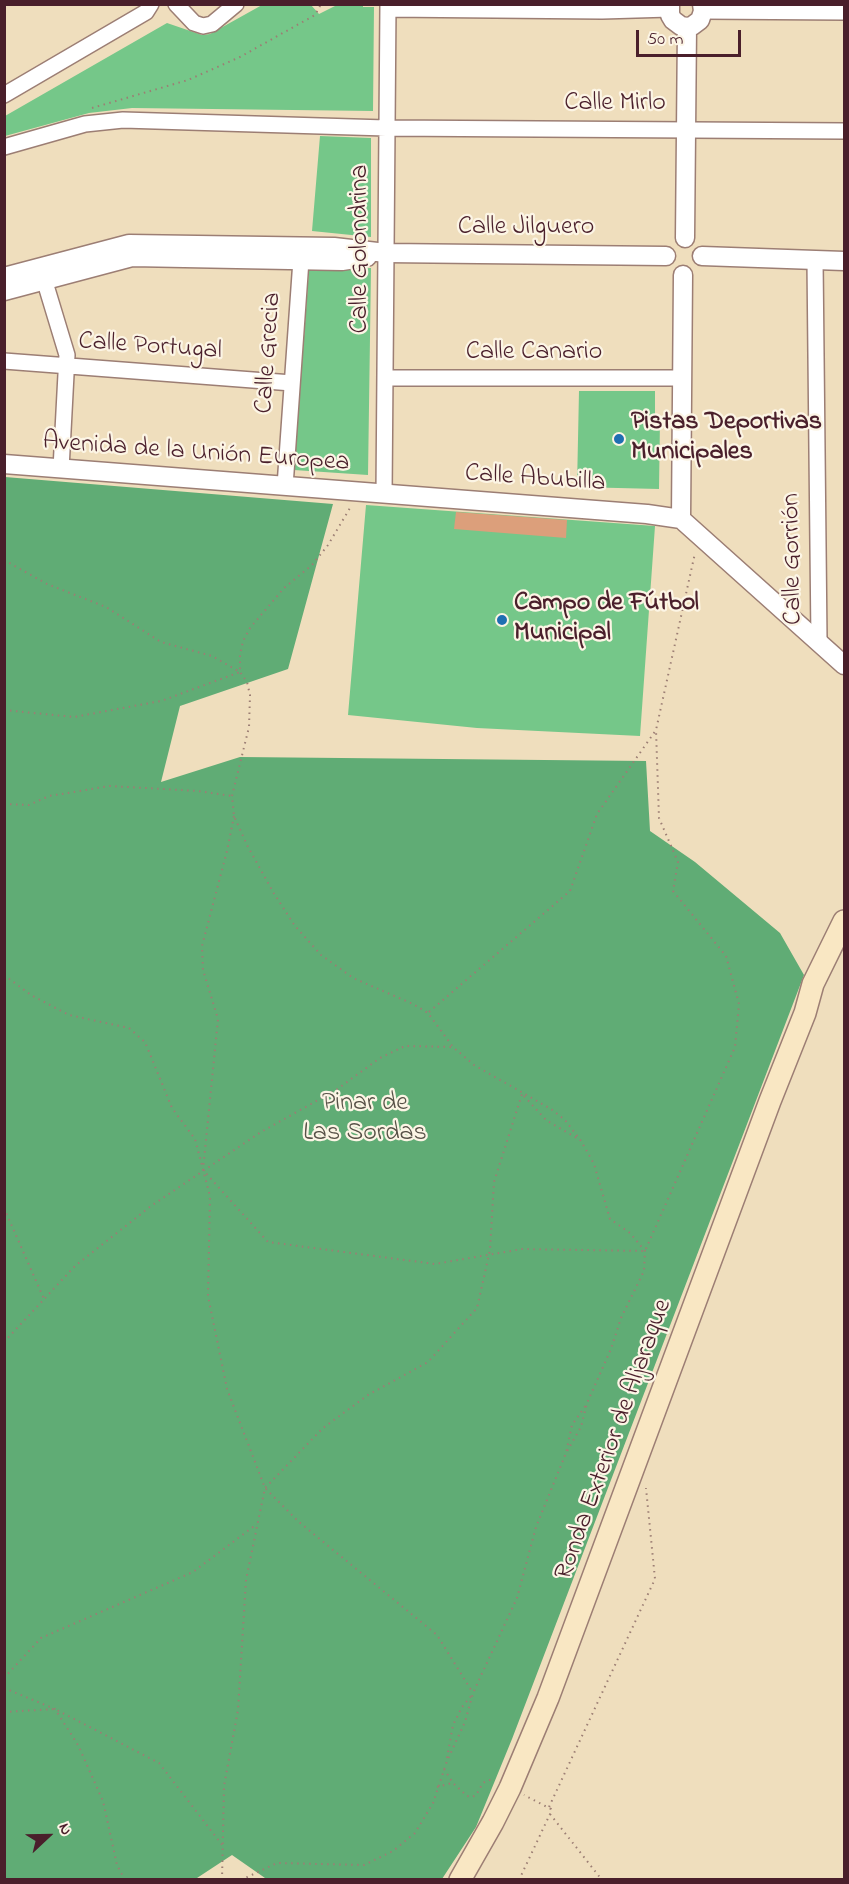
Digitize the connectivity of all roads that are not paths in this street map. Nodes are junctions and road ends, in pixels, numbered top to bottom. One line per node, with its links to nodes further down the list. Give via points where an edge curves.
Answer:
1 (151, 4): 9 (street, via 146,12)
2 (176, 4): 3 (street, via 202,26 212,24)
3 (236, 4)
4 (388, 7): 5 (street, via 602,11); 10 (street, Calle Golondrina)
5 (670, 7): 8 (street, via 672,20)
6 (703, 8): 7 (street); 8 (street, via 696,24)
7 (844, 12)
8 (687, 27): 11 (street)
9 (4, 95)
10 (386, 128): 11 (street, Calle Mirlo); 13 (street, Calle Mirlo, via 123,120 85,124); 15 (street, Calle Golondrina)
11 (686, 130): 12 (street, Calle Mirlo); 14 (street)
12 (844, 131)
13 (4, 147)
14 (685, 238): 16 (street, via 669,245); 17 (street, via 697,244)
15 (386, 254): 16 (street, Calle Jilguero); 18 (street, via 342,261); 21 (street, via 334,247 129,244); 27 (street, Calle Golondrina)
16 (666, 256): 22 (street, via 669,267)
17 (702, 256): 19 (street); 22 (street, via 699,267)
18 (301, 260): 21 (street, via 132,257); 29 (street, Calle Grecia)
19 (815, 260): 20 (street); 35 (street, Calle Gorrión)
20 (844, 261)
21 (42, 273): 23 (street); 24 (street); 26 (street)
22 (683, 275): 28 (street)
23 (4, 277)
24 (4, 291)
25 (4, 361): 26 (street, Calle Portugal)
26 (67, 366): 29 (street, Calle Portugal); 31 (street)
27 (385, 378): 28 (street, Calle Canario); 33 (street, Calle Golondrina)
28 (682, 378): 34 (street)
29 (292, 383): 32 (street, Calle Grecia)
30 (4, 464): 31 (street, Avenida de la Unión Europea)
31 (62, 469): 32 (street, Avenida de la Unión Europea)
32 (285, 486): 33 (street, Avenida de la Unión Europea)
33 (384, 494): 34 (street, Calle Abubilla)
34 (681, 519): 35 (street)
35 (819, 641): 36 (street)
36 (844, 665)
37 (844, 921): 39 (main road, Ronda Exterior de Aljaraque, via 813,984)
38 (844, 944): 39 (main road, Ronda Exterior de Aljaraque)
39 (805, 1013): 40 (main road, Ronda Exterior de Aljaraque, via 548,1698 510,1788)
40 (460, 1880)

